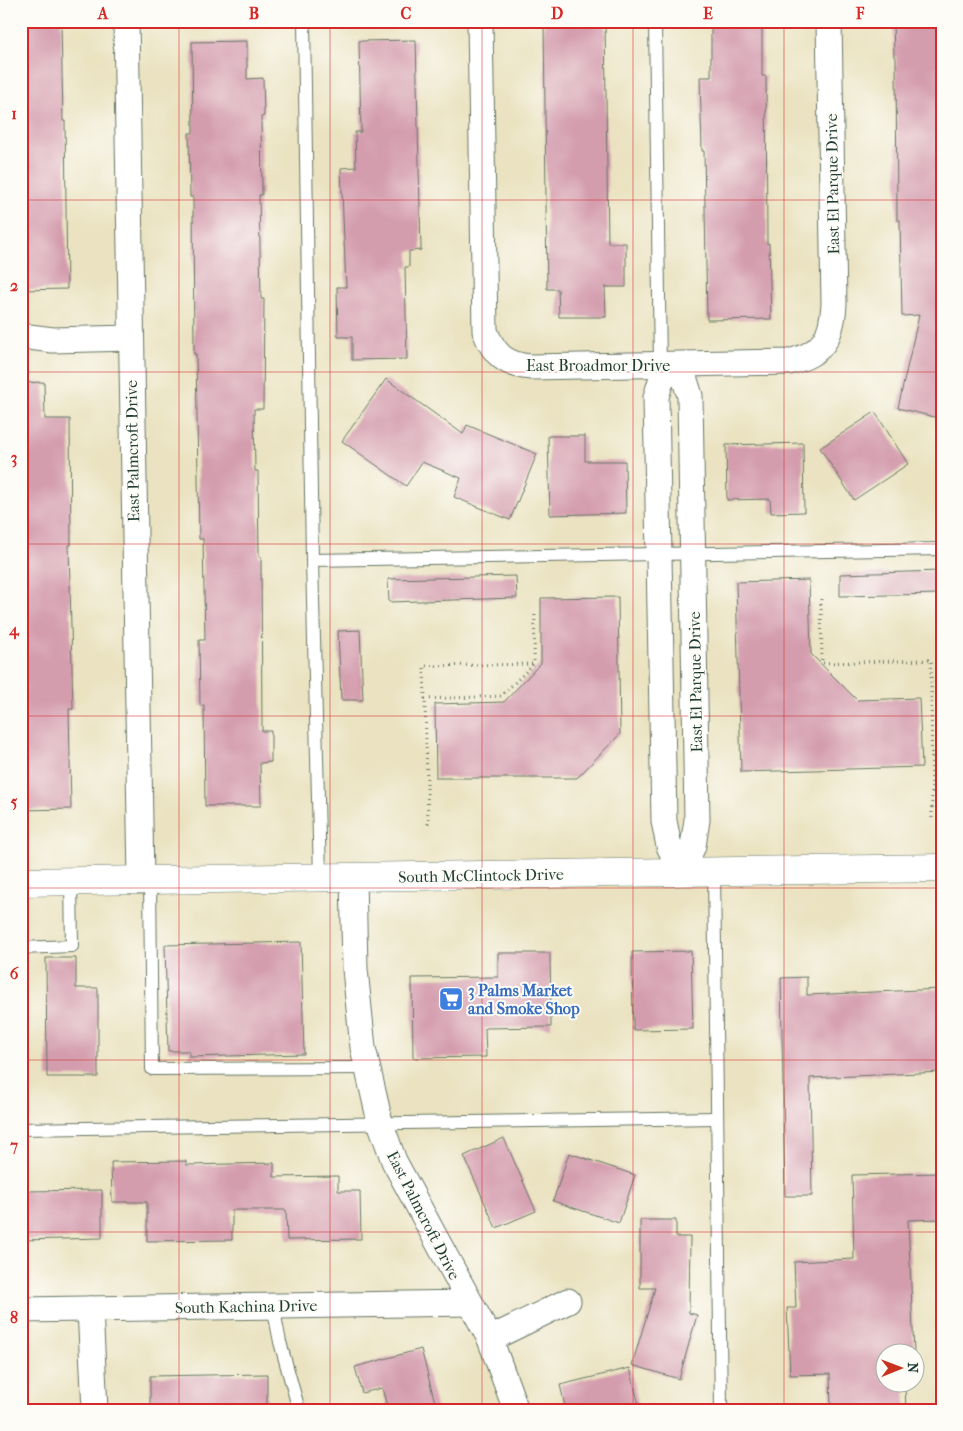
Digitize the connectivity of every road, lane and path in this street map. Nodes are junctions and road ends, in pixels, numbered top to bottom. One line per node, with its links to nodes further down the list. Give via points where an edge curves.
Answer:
1 (126, 21): 7 (street, East Palmcroft Drive)
2 (304, 21): 13 (lane)
3 (480, 21): 9 (street, East Broadmor Drive, via 484,320 490,344 496,354 518,366)
4 (654, 21): 9 (lane)
5 (828, 21): 8 (street, East El Parque Drive, via 834,304 830,333)
6 (21, 336): 7 (street, via 53,340)
7 (131, 338): 25 (street, East Palmcroft Drive)
8 (823, 345): 9 (street, East Broadmor Drive, via 803,359 789,362)
9 (667, 365): 11 (street, East El Parque Drive, via 685,380 690,396); 12 (street, East El Parque Drive, via 656,397)
10 (942, 549): 11 (lane)
11 (694, 552): 12 (lane); 21 (street, East El Parque Drive, via 697,820 693,846)
12 (659, 553): 13 (lane); 21 (street, East El Parque Drive, via 664,821 669,846)
13 (312, 560): 23 (lane)
14 (821, 599): 18 (path, via 822,663 931,660)
15 (535, 611): 16 (path)
16 (534, 664): 17 (path, via 502,696); 17 (path, via 424,666)
17 (425, 699): 19 (path)
18 (932, 819)
19 (428, 824)
20 (942, 868): 22 (main road, South McClintock Drive)
21 (680, 872): 22 (main road, South McClintock Drive); 24 (main road, South McClintock Drive)
22 (714, 872): 30 (lane)
23 (320, 877): 24 (main road, South McClintock Drive); 25 (main road, South McClintock Drive)
24 (354, 877): 29 (street, East Palmcroft Drive, via 355,969)
25 (146, 880): 26 (main road, South McClintock Drive); 29 (lane, via 152,1069)
26 (71, 881): 27 (main road, South McClintock Drive); 28 (lane, via 72,946)
27 (21, 882)
28 (21, 948)
29 (367, 1068): 31 (street, East Palmcroft Drive)
30 (717, 1118): 31 (lane); 42 (lane)
31 (380, 1122): 32 (lane); 34 (street, East Palmcroft Drive, via 394,1161)
32 (21, 1129)
33 (568, 1301): 38 (street)
34 (470, 1303): 35 (street, South Kachina Drive); 38 (street, East Palmcroft Drive)
35 (274, 1306): 36 (street, South Kachina Drive); 40 (lane, via 280,1342)
36 (90, 1309): 37 (street, South Kachina Drive); 39 (street)
37 (21, 1310)
38 (490, 1339): 41 (street, East Palmcroft Drive)
39 (95, 1410)
40 (299, 1410)
41 (516, 1410)
42 (721, 1410)

